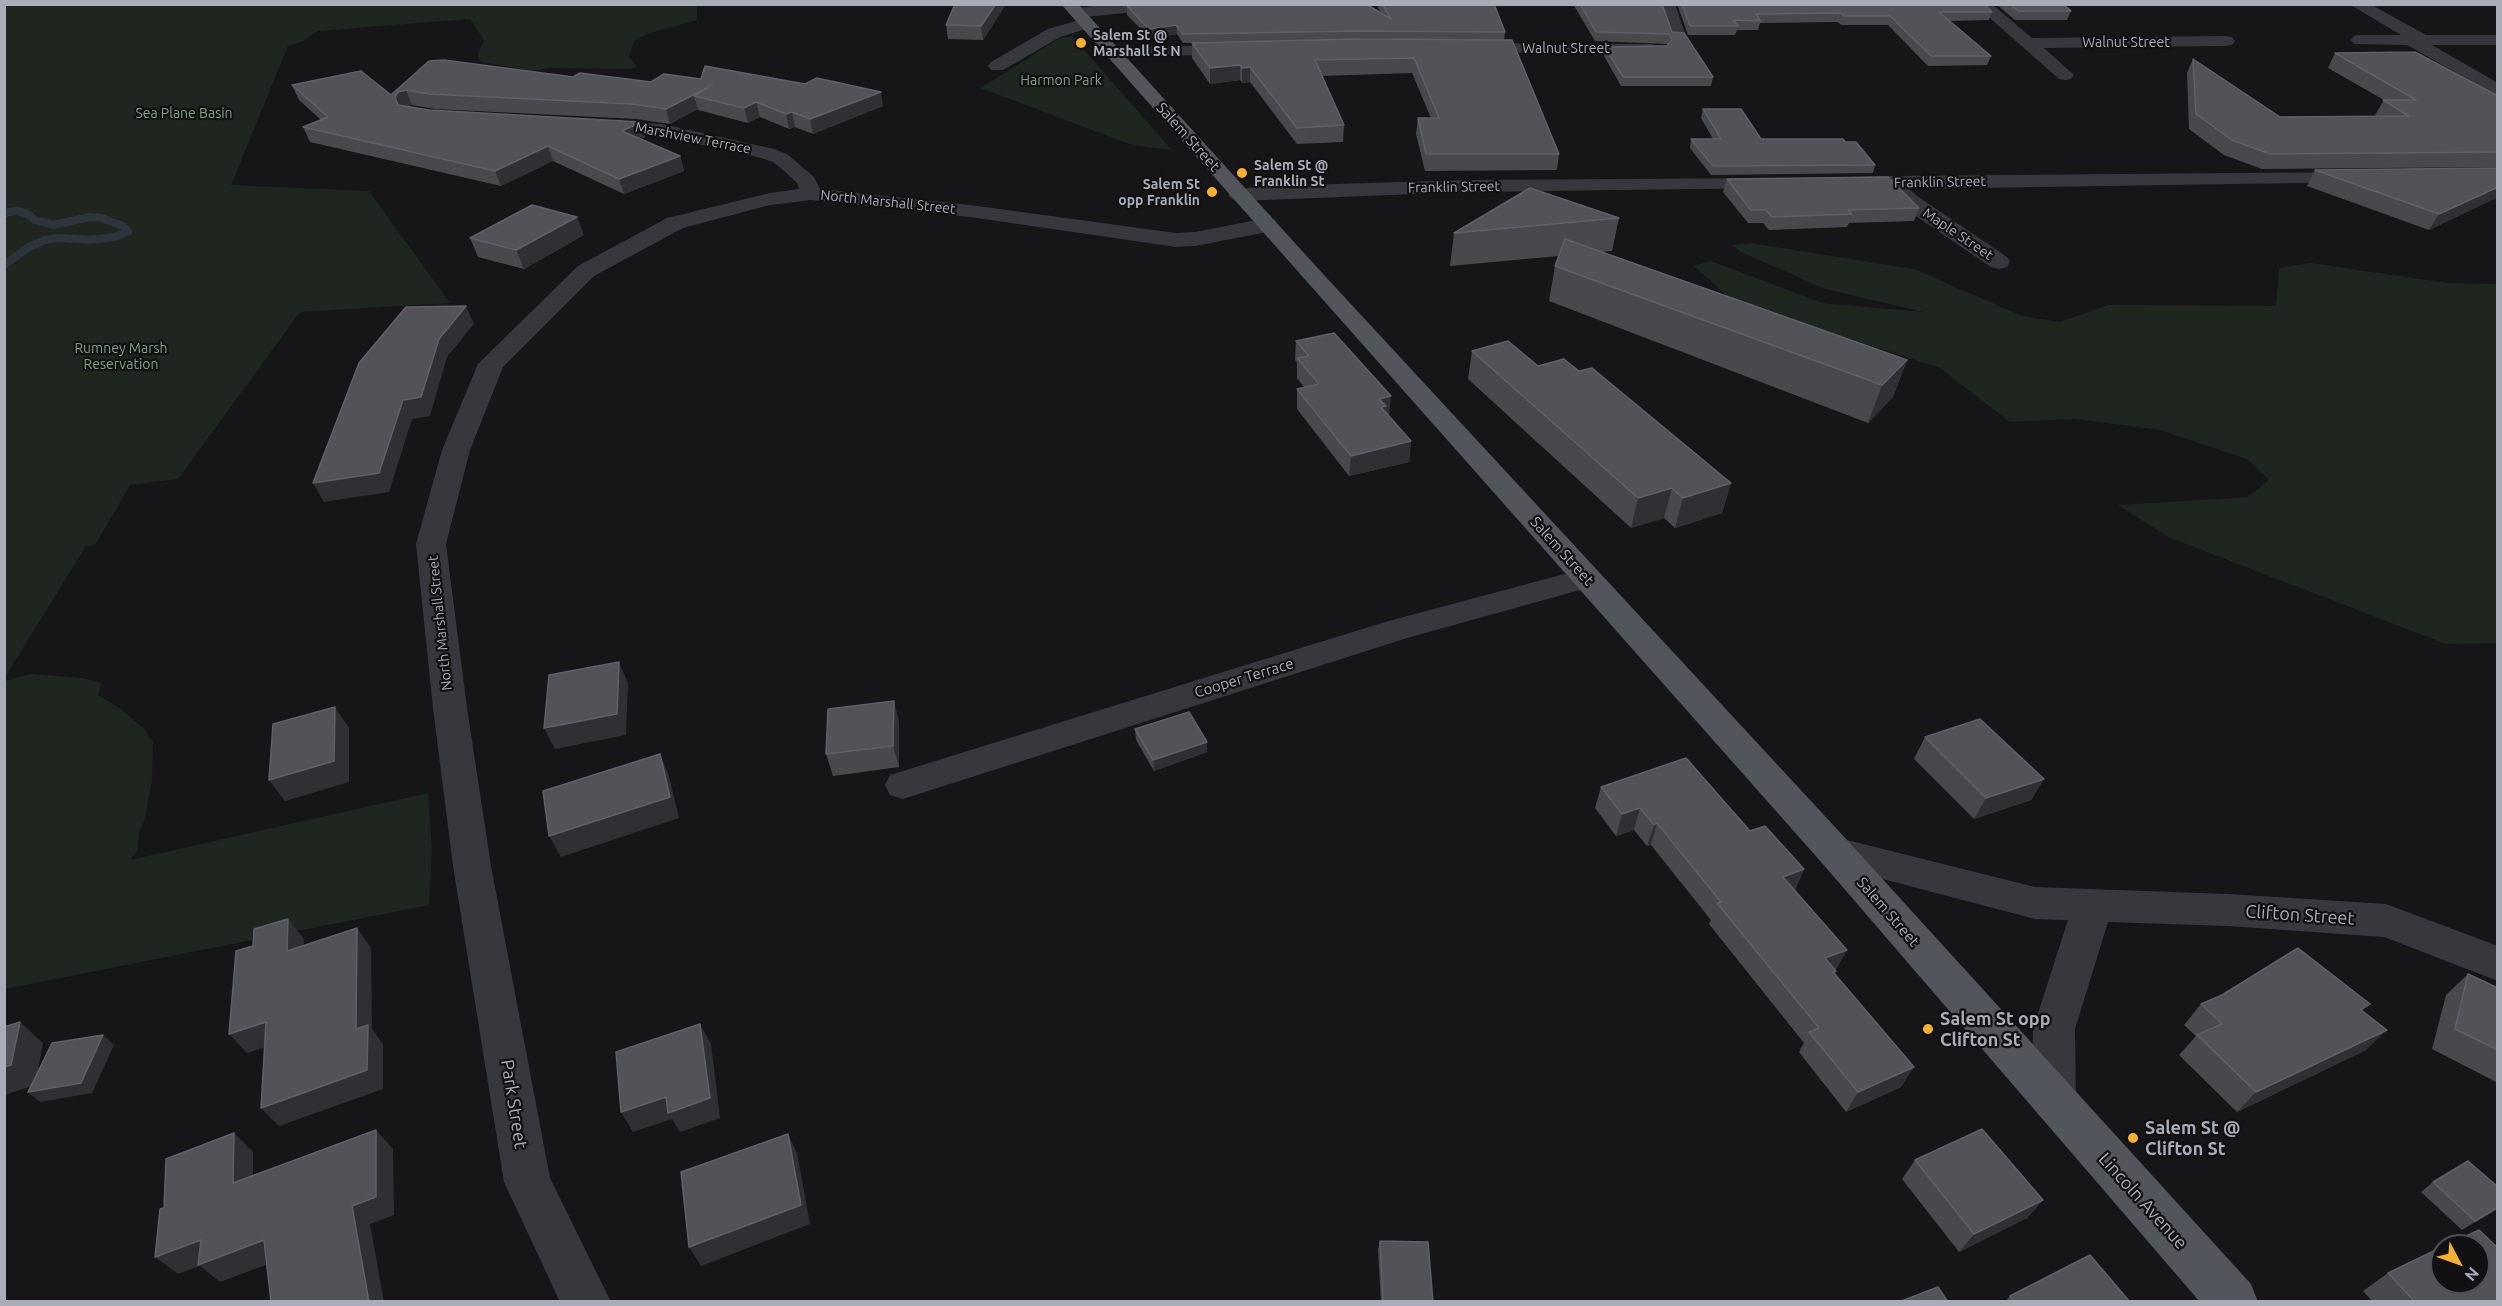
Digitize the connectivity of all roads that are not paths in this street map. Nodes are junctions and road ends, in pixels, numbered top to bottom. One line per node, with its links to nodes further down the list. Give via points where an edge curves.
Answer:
1 (1164, 4): 5 (street)
2 (1667, 4): 6 (street)
3 (1982, 4): 10 (street)
4 (2357, 4): 11 (street)
5 (1077, 14): 15 (main road, Salem Street); 16 (street, via 1054,33)
6 (1678, 36)
7 (2360, 40): 11 (street)
8 (2498, 40): 11 (street)
9 (2226, 41): 10 (street, Walnut Street)
10 (2027, 43): 17 (street)
11 (2421, 44): 18 (street)
12 (1450, 48): 13 (street, Walnut Street)
13 (1659, 49)
14 (1249, 50): 15 (street)
15 (1113, 52): 25 (main road, Salem Street)
16 (997, 66)
17 (2065, 75)
18 (2498, 91)
19 (577, 124): 24 (street, Marshview Terrace, via 662,130 767,153 790,166 807,182)
20 (2373, 178): 21 (street, Franklin Street)
21 (1891, 182): 22 (street, Franklin Street); 27 (street, Maple Street, via 1909,201)
22 (1826, 183)
23 (1794, 184): 25 (street, Franklin Street, via 1468,186)
24 (811, 194): 26 (street, North Marshall Street, via 1176,240); 31 (street, North Marshall Street, via 770,199 675,223 586,271 491,364 456,450 431,544 450,708)
25 (1239, 195): 26 (main road, Salem Street)
26 (1267, 225): 28 (main road, Salem Street)
27 (1999, 262)
28 (1587, 578): 29 (street, Cooper Terrace, via 1396,630); 30 (main road, Salem Street)
29 (903, 785)
30 (1835, 852): 32 (street, Clifton Street, via 2035,903); 34 (main road, Salem Street)
31 (479, 895): 35 (street, Park Street, via 527,1182)
32 (2093, 905): 33 (street, Clifton Street, via 2386,921); 34 (street, via 2054,1029)
33 (2498, 964)
34 (2054, 1100): 36 (main road, Lincoln Avenue)
35 (586, 1302)
36 (2233, 1302)

